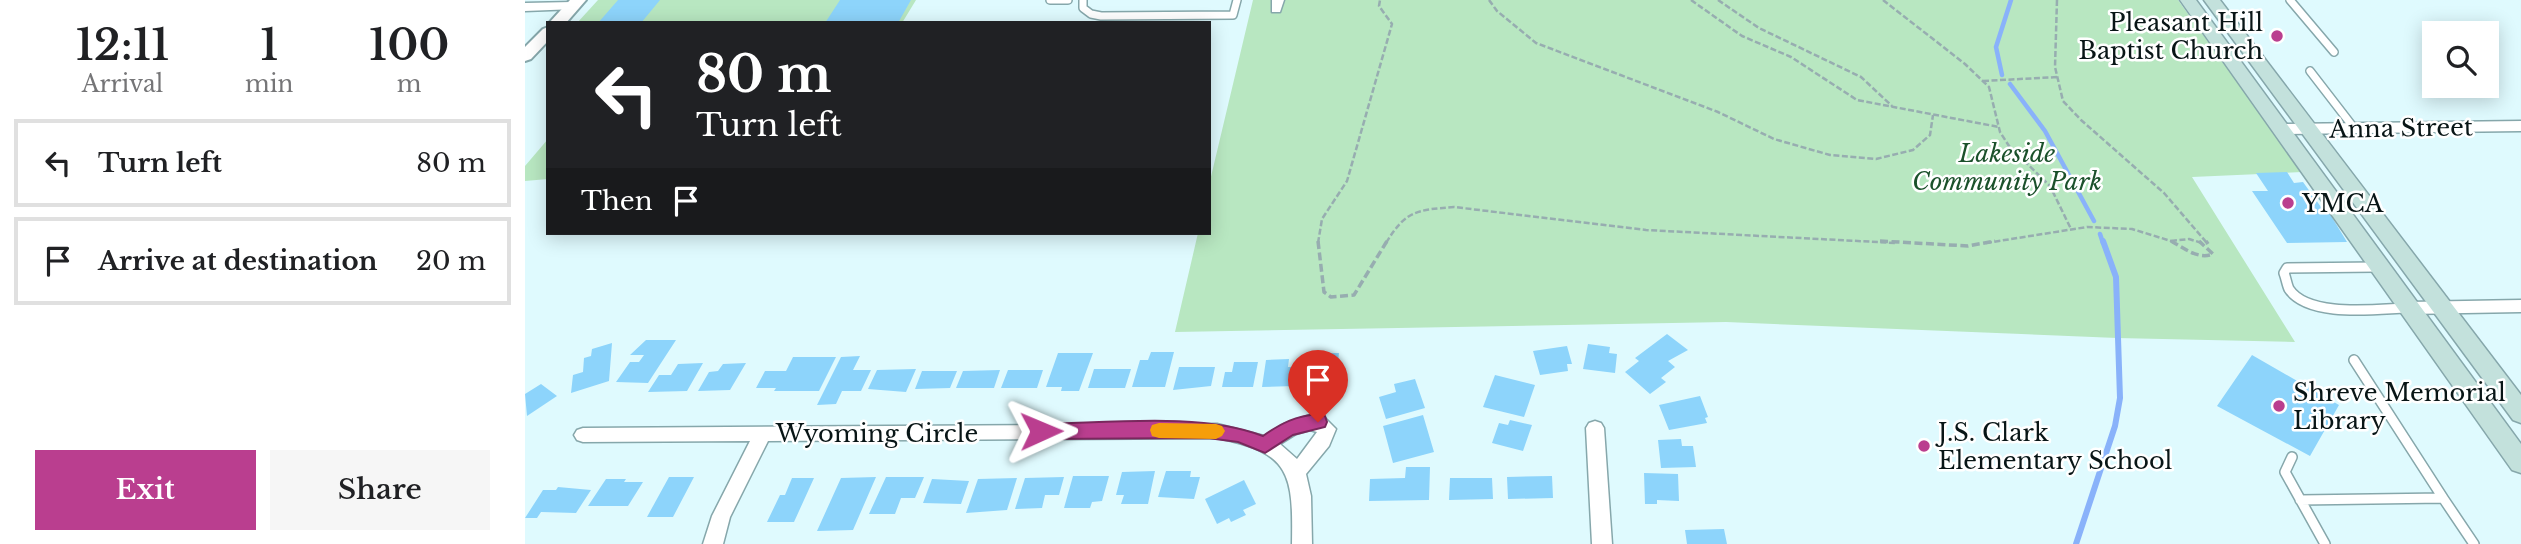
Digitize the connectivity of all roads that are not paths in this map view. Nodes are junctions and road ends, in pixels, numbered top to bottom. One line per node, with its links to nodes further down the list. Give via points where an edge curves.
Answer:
1 (1050, 0): 2 (lane)
2 (1068, 0)
3 (1083, 0): 4 (lane, via 1083,8 1091,15 1115,16 1233,15)
4 (1237, 0)
5 (2187, 0): 17 (main road)
6 (2212, 0): 18 (main road)
7 (2290, 0): 12 (lane)
8 (575, 3): 9 (street); 10 (street)
9 (525, 7)
10 (559, 21)
11 (546, 34): 13 (street)
12 (2334, 52)
13 (525, 56)
14 (2310, 71): 16 (lane)
15 (2521, 126): 16 (street, Anna Street)
16 (2354, 128): 18 (street, Anna Street)
17 (2280, 129): 18 (street, Anna Street); 19 (main road)
18 (2308, 129): 21 (main road)
19 (2380, 267): 22 (main road); 22 (lane, via 2287,268 2284,279 2298,299 2322,308)
20 (2521, 306): 21 (street)
21 (2442, 307): 22 (street); 24 (main road)
22 (2409, 308): 30 (main road)
23 (2354, 360): 32 (lane)
24 (2521, 413)
25 (1595, 428): 36 (street)
26 (764, 434): 27 (street, Wyoming Circle); 28 (street, Wyoming Circle, via 1208,430); 34 (street, via 721,516)
27 (583, 435)
28 (1265, 445): 31 (street, Wyoming Circle, via 1291,465); 31 (street, via 1286,429 1304,423 1318,422 1325,427 1323,442)
29 (2292, 457): 33 (lane, via 2285,472)
30 (2521, 463)
31 (1295, 474): 35 (street, via 1300,486)
32 (2443, 498): 33 (lane); 38 (lane)
33 (2300, 500): 37 (lane)
34 (713, 544)
35 (1302, 544)
36 (1602, 544)
37 (2325, 544)
38 (2474, 544)

